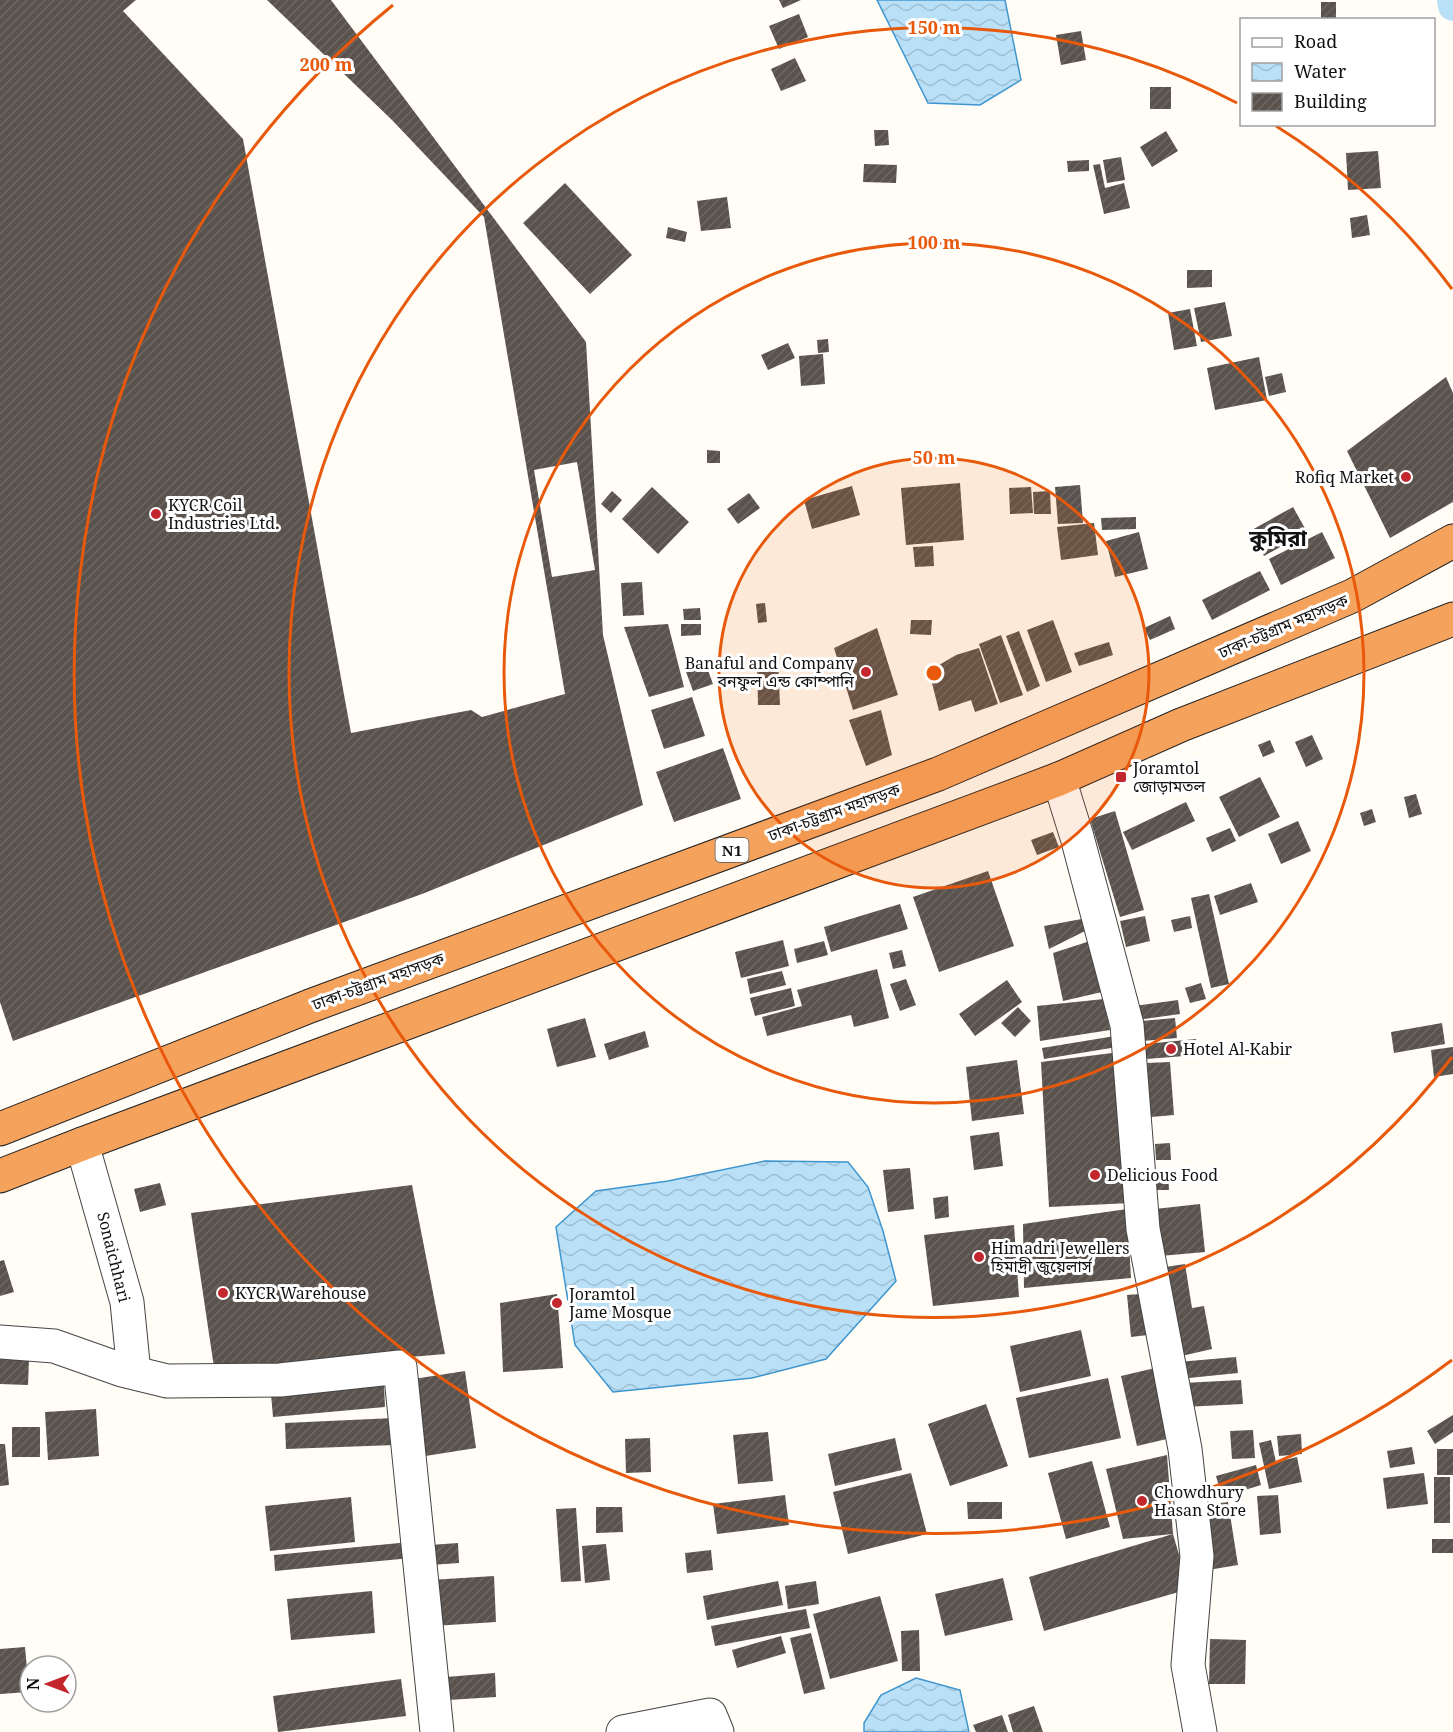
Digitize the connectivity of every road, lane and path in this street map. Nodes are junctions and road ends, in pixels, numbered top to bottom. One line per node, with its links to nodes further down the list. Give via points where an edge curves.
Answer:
1 (1453, 541): 4 (highway, ঢাকা-চট্টগ্রাম মহাসড়ক / N1, via 1352,596 938,774 310,1006)
2 (1453, 619): 3 (highway, via 1181,725)
3 (1059, 779): 5 (highway); 12 (street, via 1127,1025 1143,1230 1185,1449 1197,1556 1188,1665)
4 (0, 1130)
5 (82, 1144): 6 (highway); 8 (street, Sonaichhari, via 127,1302)
6 (0, 1176)
7 (0, 1342): 8 (street, via 54,1346)
8 (134, 1373): 9 (street, via 167,1381 280,1380 400,1367)
9 (437, 1732)
10 (623, 1732): 11 (street, via 710,1715)
11 (717, 1732)
12 (1200, 1732)

